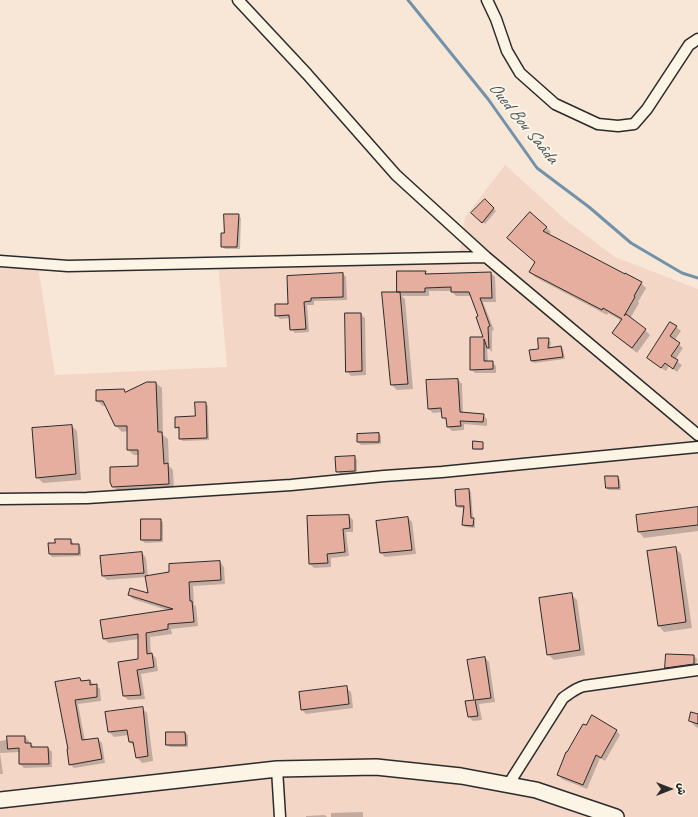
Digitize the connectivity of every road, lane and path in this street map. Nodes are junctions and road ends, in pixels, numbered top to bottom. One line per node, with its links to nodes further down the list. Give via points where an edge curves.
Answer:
1 (238, 0): 4 (street, via 396,175)
2 (487, 0): 3 (street, via 507,51 520,73 556,104 598,124 634,124 647,109 689,45)
3 (698, 39)
4 (486, 257): 5 (street, via 68,266); 6 (street)
5 (0, 261)
6 (698, 435)
7 (698, 447): 8 (street, via 291,485 87,498)
8 (0, 499)
9 (698, 670): 11 (street, via 578,688 563,698)
10 (277, 769): 11 (main road, via 376,767 460,776); 12 (main road); 13 (street)
11 (508, 785): 14 (main road, via 536,790)
12 (0, 800)
13 (280, 817)
14 (616, 817)

